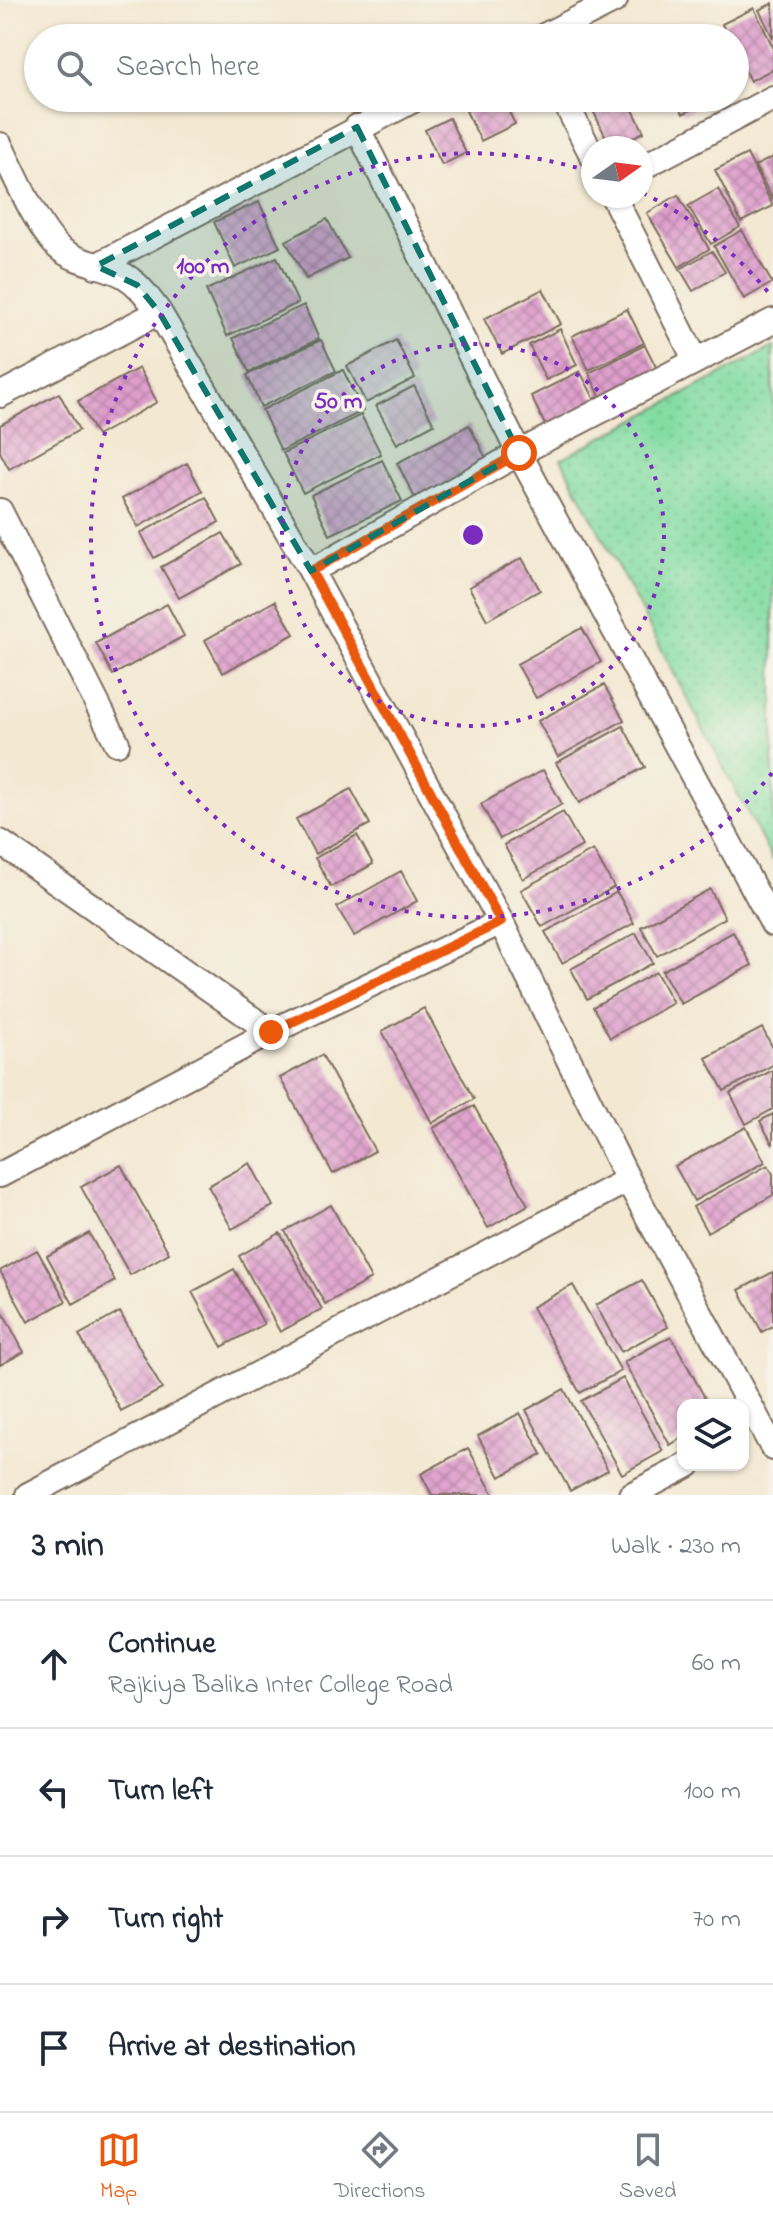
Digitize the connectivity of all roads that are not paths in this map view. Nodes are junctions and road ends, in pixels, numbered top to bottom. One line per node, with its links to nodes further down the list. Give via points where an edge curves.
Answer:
1 (615, 0): 2 (street)
2 (568, 24)
3 (773, 98): 4 (street)
4 (749, 111)
5 (388, 112): 8 (street)
6 (570, 112): 9 (street)
7 (747, 112): 11 (street)
8 (357, 127): 14 (street); 19 (street)
9 (582, 136)
10 (0, 145): 12 (street)
11 (653, 162)
12 (8, 176): 14 (street, via 59,247)
13 (619, 208): 17 (street)
14 (96, 266): 15 (street, via 137,285)
15 (159, 312): 18 (street); 21 (street)
16 (773, 321): 17 (street)
17 (696, 361): 19 (street)
18 (0, 395)
19 (519, 453): 21 (street); 25 (street)
20 (0, 511): 22 (street)
21 (311, 571): 24 (street)
22 (117, 743)
23 (0, 842): 26 (street)
24 (501, 922): 26 (street); 28 (street)
25 (773, 924)
26 (271, 1032): 27 (street)
27 (0, 1175)
28 (628, 1180): 29 (street); 31 (street)
29 (763, 1432)
30 (677, 1471): 32 (street)
31 (28, 1495)
32 (631, 1495)

